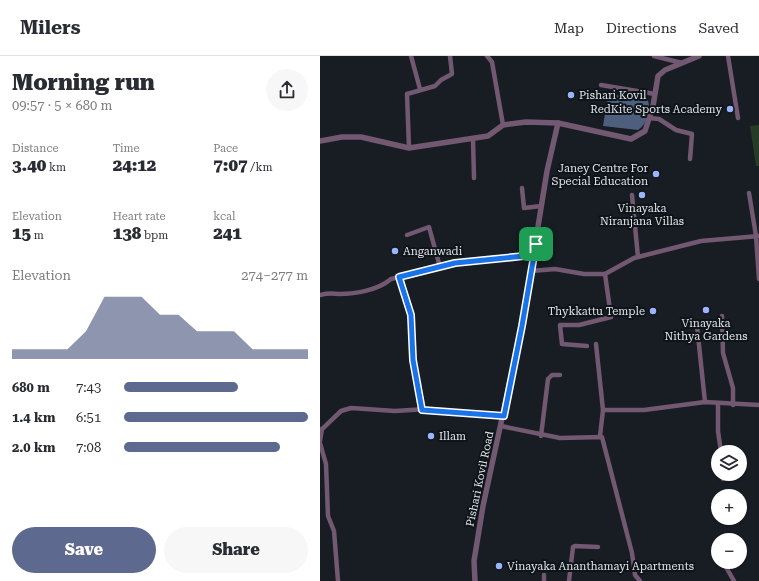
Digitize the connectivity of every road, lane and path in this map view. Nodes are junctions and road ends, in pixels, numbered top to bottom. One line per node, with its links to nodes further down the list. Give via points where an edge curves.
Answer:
1 (411, 56): 9 (street)
2 (450, 56): 9 (street, via 452,74 435,86)
3 (487, 56): 14 (street, via 492,62)
4 (654, 56): 7 (street)
5 (699, 56): 7 (street)
6 (728, 56): 12 (street)
7 (682, 63): 10 (street, via 658,76)
8 (601, 85): 10 (street)
9 (420, 90): 17 (street, via 407,94)
10 (655, 94): 11 (street)
11 (649, 118): 13 (street, via 645,131 631,139); 18 (street, via 659,119 676,130 692,134)
12 (738, 118)
13 (558, 123): 14 (street, via 526,122); 23 (street, Pishari Kovil Road)
14 (503, 125): 15 (street, via 488,136)
15 (473, 139): 17 (street); 19 (street)
16 (320, 141): 17 (street, via 361,137)
17 (409, 148)
18 (690, 158)
19 (474, 178)
20 (522, 188): 23 (street, via 524,208)
21 (749, 192): 25 (street)
22 (632, 195): 27 (street)
23 (541, 206): 26 (street, Pishari Kovil Road)
24 (407, 235): 28 (street, via 429,227)
25 (758, 236): 27 (street, via 701,241); 32 (street)
26 (536, 244): 28 (street, via 529,254 524,256); 29 (street, Pishari Kovil Road)
27 (638, 257): 30 (street)
28 (440, 266): 31 (street)
29 (531, 271): 30 (street, via 555,269 584,274); 45 (street, Pishari Kovil Road)
30 (605, 274): 37 (street, via 611,317 579,325 560,325 562,344)
31 (399, 277): 33 (street, via 391,278 384,284 366,290 338,294 329,292); 43 (street, via 411,315 413,360)
32 (759, 279)
33 (320, 295)
34 (722, 316): 41 (street, via 723,353 733,388)
35 (697, 326): 39 (street)
36 (596, 344): 44 (street)
37 (587, 346)
38 (560, 375): 48 (street, via 552,375 548,379)
39 (705, 402): 40 (street); 44 (street, via 644,410)
40 (718, 403): 41 (street); 51 (street)
41 (733, 405): 42 (street)
42 (759, 405)
43 (422, 410): 45 (street); 47 (street, via 351,408 341,411)
44 (603, 410): 49 (street)
45 (504, 416): 46 (street, Pishari Kovil Road)
46 (501, 426): 48 (street); 56 (street, Pishari Kovil Road, via 483,506 474,561)
47 (321, 430): 50 (street)
48 (541, 436): 49 (street)
49 (600, 436): 59 (street, via 603,438 635,575)
50 (320, 442): 55 (street, via 326,464 328,516 334,531)
51 (720, 445)
52 (598, 547): 58 (street, via 573,547)
53 (727, 569): 60 (street)
54 (544, 575): 57 (street)
55 (338, 581)
56 (475, 581)
57 (544, 581)
58 (569, 581)
59 (640, 581)
60 (734, 581)

